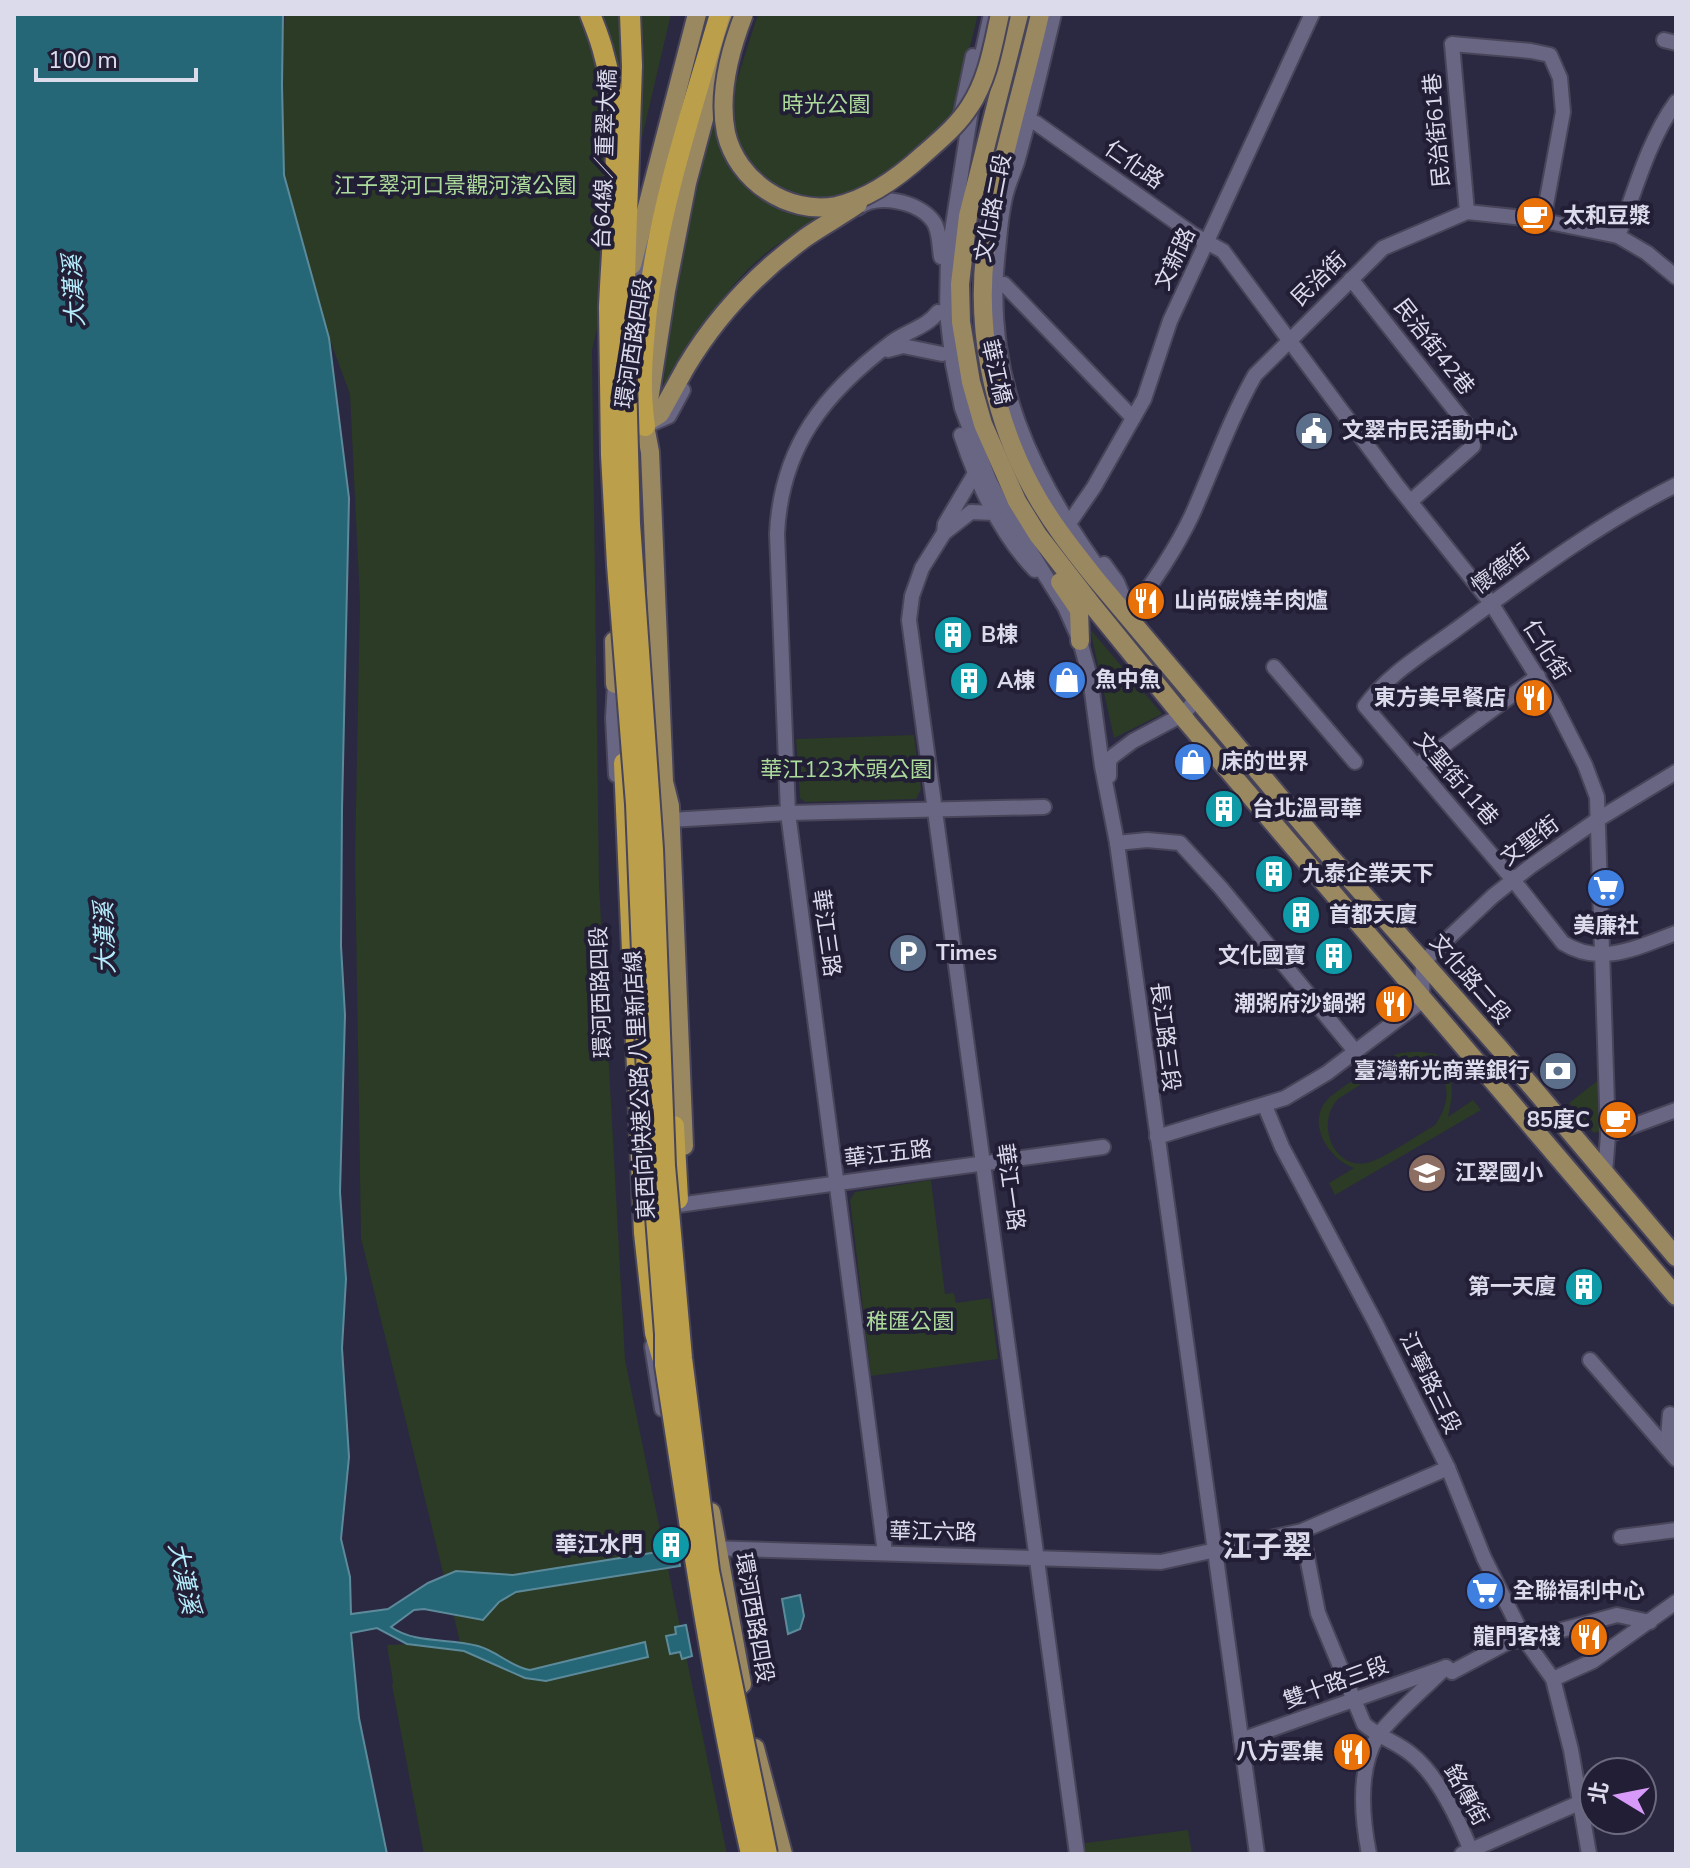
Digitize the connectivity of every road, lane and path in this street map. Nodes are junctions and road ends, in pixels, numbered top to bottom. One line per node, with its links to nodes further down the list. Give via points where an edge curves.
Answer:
1 (590, 14): 32 (highway, 台64線／重翠大橋, via 612,93 614,171)
2 (630, 14): 32 (highway, 台64線／重翠大橋)
3 (697, 14): 32 (main road, 環河西路四段, via 634,253 627,306)
4 (708, 14): 32 (highway)
5 (720, 14): 32 (highway)
6 (726, 14): 32 (street)
7 (732, 14): 39 (main road, 環河西路四段, via 687,183)
8 (744, 14): 20 (main road, bridge, via 725,84 724,115 727,135 755,183 779,198 820,207 852,201)
9 (982, 14): 18 (street, 文化路二段)
10 (991, 14): 21 (street, bridge)
11 (1000, 14): 20 (main road, bridge, via 981,88 970,107)
12 (1019, 14): 21 (main road, 華江橋)
13 (1040, 14): 22 (main road)
14 (1054, 14): 22 (street, via 1034,99)
15 (1061, 14): 19 (street, 文化路二段)
16 (1312, 14): 27 (street, 文新路)
17 (1676, 102): 26 (street, via 1650,148)
18 (962, 106): 23 (street, via 947,137); 28 (street, 文化路二段)
19 (1036, 123): 27 (street, 仁化路); 31 (street, 文化路二段, via 1009,224)
20 (893, 180): 39 (main road, bridge, via 808,236 731,302 660,414)
21 (967, 181): 37 (main road, 華江橋, via 960,284); 48 (street, via 948,257 947,313 962,408 989,480)
22 (1002, 190): 50 (main road, 文化路二段, via 986,243 983,290 991,375 1002,417 1032,489 1061,535)
23 (867, 201): 28 (street, via 893,201 927,215 936,224); 39 (street, via 793,239 743,279 701,334)
24 (1467, 212): 25 (street, 民治街); 25 (street, 民治街61巷, via 1452,44 1550,55 1560,78 1563,112); 30 (street, 民治街, via 1383,248)
25 (1543, 221): 26 (street, 民治街)
26 (1618, 236): 29 (street, 民治街)
27 (1208, 241): 34 (street, 仁化街, via 1223,251); 38 (street, 文新路)
28 (941, 257): 33 (street, 文化路二段)
29 (1676, 277)
30 (1351, 279): 34 (street, 民治街); 44 (street, 民治街42巷, via 1472,432 1473,446)
31 (1004, 284): 38 (street); 46 (street, 文化路二段, via 1007,357 1023,422)
32 (637, 303): 39 (highway); 40 (main road, 環河西路四段, via 625,371); 41 (highway, 東西向快速公路 八里新店線, bridge); 89 (highway, 東西向快速公路 八里新店線, bridge, via 611,455 636,804)
33 (938, 312): 35 (street, 華江三路); 36 (street, 文化路二段)
34 (1289, 339): 44 (street, 仁化街); 50 (street, 民治街, via 1255,375 1240,401 1197,503)
35 (880, 352): 36 (street, via 903,346); 67 (street, 華江三路, via 831,394 806,428 779,502)
36 (942, 354): 42 (street, 文化路二段)
37 (966, 355): 51 (main road, via 963,383 982,447 1010,508 1079,610); 58 (main road, 華江橋, via 983,424 1017,501 1038,535)
38 (1133, 418): 46 (street, 文新路)
39 (645, 426): 40 (main road); 63 (main road, 環河西路四段)
40 (623, 428): 54 (main road, 環河西路四段, via 611,460); 97 (main road, 環河西路四段, via 622,565 658,1144)
41 (627, 469): 85 (highway, bridge, via 663,814); 116 (highway, 東西向快速公路 八里新店線, bridge, via 653,849 665,1166 682,1358 709,1571)
42 (974, 475): 45 (street, 文化路二段); 47 (street, 華江一路)
43 (1676, 485): 49 (street, 懷德街, via 1581,539)
44 (1411, 501): 49 (street, 仁化街)
45 (995, 513): 47 (street, 華江一路, via 971,512); 48 (street, 文化路二段, via 1012,543)
46 (1072, 519): 50 (street, 文化路二段, via 1117,582)
47 (944, 533): 66 (street, 華江一路, via 922,568 909,620)
48 (1054, 591): 51 (street, 長江路三段)
49 (1491, 603): 53 (street, 仁化街); 57 (street, 懷德街, via 1374,693)
50 (1132, 619): 56 (main road, 文化路二段)
51 (1080, 641): 55 (street, 長江路三段)
52 (1274, 667): 60 (street)
53 (1538, 676): 61 (street); 69 (street, 仁化街, via 1585,765 1597,797)
54 (615, 684): 89 (highway, bridge, via 622,714 644,1233 655,1333); 97 (street, 環河西路四段, via 637,1209 654,1365)
55 (1093, 692): 59 (street, via 1106,741); 64 (street, 長江路三段)
56 (1197, 699): 58 (street); 74 (main road, 文化路二段)
57 (1365, 706): 61 (street, 文聖街11巷)
58 (1182, 715): 59 (street); 75 (main road)
59 (1133, 741): 64 (street, via 1109,761)
60 (1355, 762)
61 (1416, 766): 71 (street, 文聖街11巷)
62 (1676, 772): 69 (street, 文聖街)
63 (664, 782): 68 (main road, 環河西路四段); 85 (main road, 環河西路四段, via 662,863 656,882 668,1162)
64 (1108, 792): 70 (street, 長江路三段)
65 (1044, 807): 66 (street)
66 (935, 811): 67 (street); 82 (street, 華江一路)
67 (788, 813): 68 (street); 84 (street, 華江三路)
68 (670, 820): 85 (main road, 環河西路四段, via 685,1178)
69 (1597, 820): 71 (street, 文聖街); 73 (street, 仁化街)
70 (1117, 843): 76 (street, via 1180,843); 80 (street, 長江路三段)
71 (1514, 881): 73 (street, 文聖街11巷, via 1563,943); 74 (street, 文聖街)
72 (1676, 933): 73 (street)
73 (1603, 956): 79 (street, 仁化街)
74 (1423, 962): 75 (street); 83 (main road, 文化路二段)
75 (1422, 1001): 76 (street); 87 (main road)
76 (1355, 1051): 77 (street, via 1327,1073)
77 (1265, 1106): 80 (street); 92 (street, 江寧路三段)
78 (1676, 1110): 79 (street)
79 (1608, 1135): 83 (street, 仁化街)
80 (1157, 1137): 98 (street, 長江路三段)
81 (1103, 1147): 82 (street, 華江五路)
82 (985, 1164): 84 (street, 華江五路); 100 (street, 華江一路)
83 (1605, 1173): 86 (main road, 文化路二段)
84 (838, 1182): 85 (street, 華江五路); 99 (street, 華江三路)
85 (678, 1202): 96 (main road, 環河西路四段, via 696,1421)
86 (1676, 1257)
87 (1676, 1296)
88 (1590, 1360): 91 (street)
89 (665, 1365): 114 (highway, 東西向快速公路 八里新店線, bridge, via 696,1574)
90 (1670, 1414): 91 (street)
91 (1672, 1453)
92 (1448, 1468): 94 (street, 華江六路); 103 (street, 江寧路三段)
93 (1676, 1530): 95 (street)
94 (1302, 1531): 98 (street, 華江六路); 106 (street, via 1318,1613)
95 (1621, 1537)
96 (716, 1547): 97 (street, 華江六路); 99 (street, 華江六路); 109 (main road, 環河西路四段)
97 (694, 1550): 110 (main road, 環河西路四段, via 702,1644)
98 (1214, 1551): 100 (street, 華江六路, via 1161,1562); 108 (street, 長江路三段)
99 (885, 1553): 100 (street, 華江六路)
100 (1037, 1556): 118 (street, 華江一路)
101 (1676, 1602): 102 (street)
102 (1650, 1622): 103 (street, via 1617,1615); 105 (street, via 1593,1661)
103 (1525, 1640): 104 (street, 雙十路三段, via 1510,1641 1452,1672); 105 (street, 江寧路三段)
104 (1446, 1667): 106 (street, 雙十路三段); 107 (street)
105 (1553, 1679): 111 (street)
106 (1353, 1701): 107 (street, via 1364,1724); 108 (street, 雙十路三段)
107 (1378, 1736): 113 (street, 銘傳街, via 1401,1747 1436,1780); 120 (street, via 1363,1783)
108 (1241, 1740): 119 (street, 長江路三段)
109 (757, 1759): 115 (main road, 環河西路四段); 117 (main road, 環河西路四段)
110 (731, 1787): 114 (street, 環河西路四段); 115 (main road, 環河西路四段)
111 (1578, 1796)
112 (1578, 1803): 113 (street)
113 (1468, 1852)
114 (749, 1854)
115 (760, 1854)
116 (767, 1854)
117 (783, 1854)
118 (1077, 1854)
119 (1257, 1854)
120 (1369, 1854)

